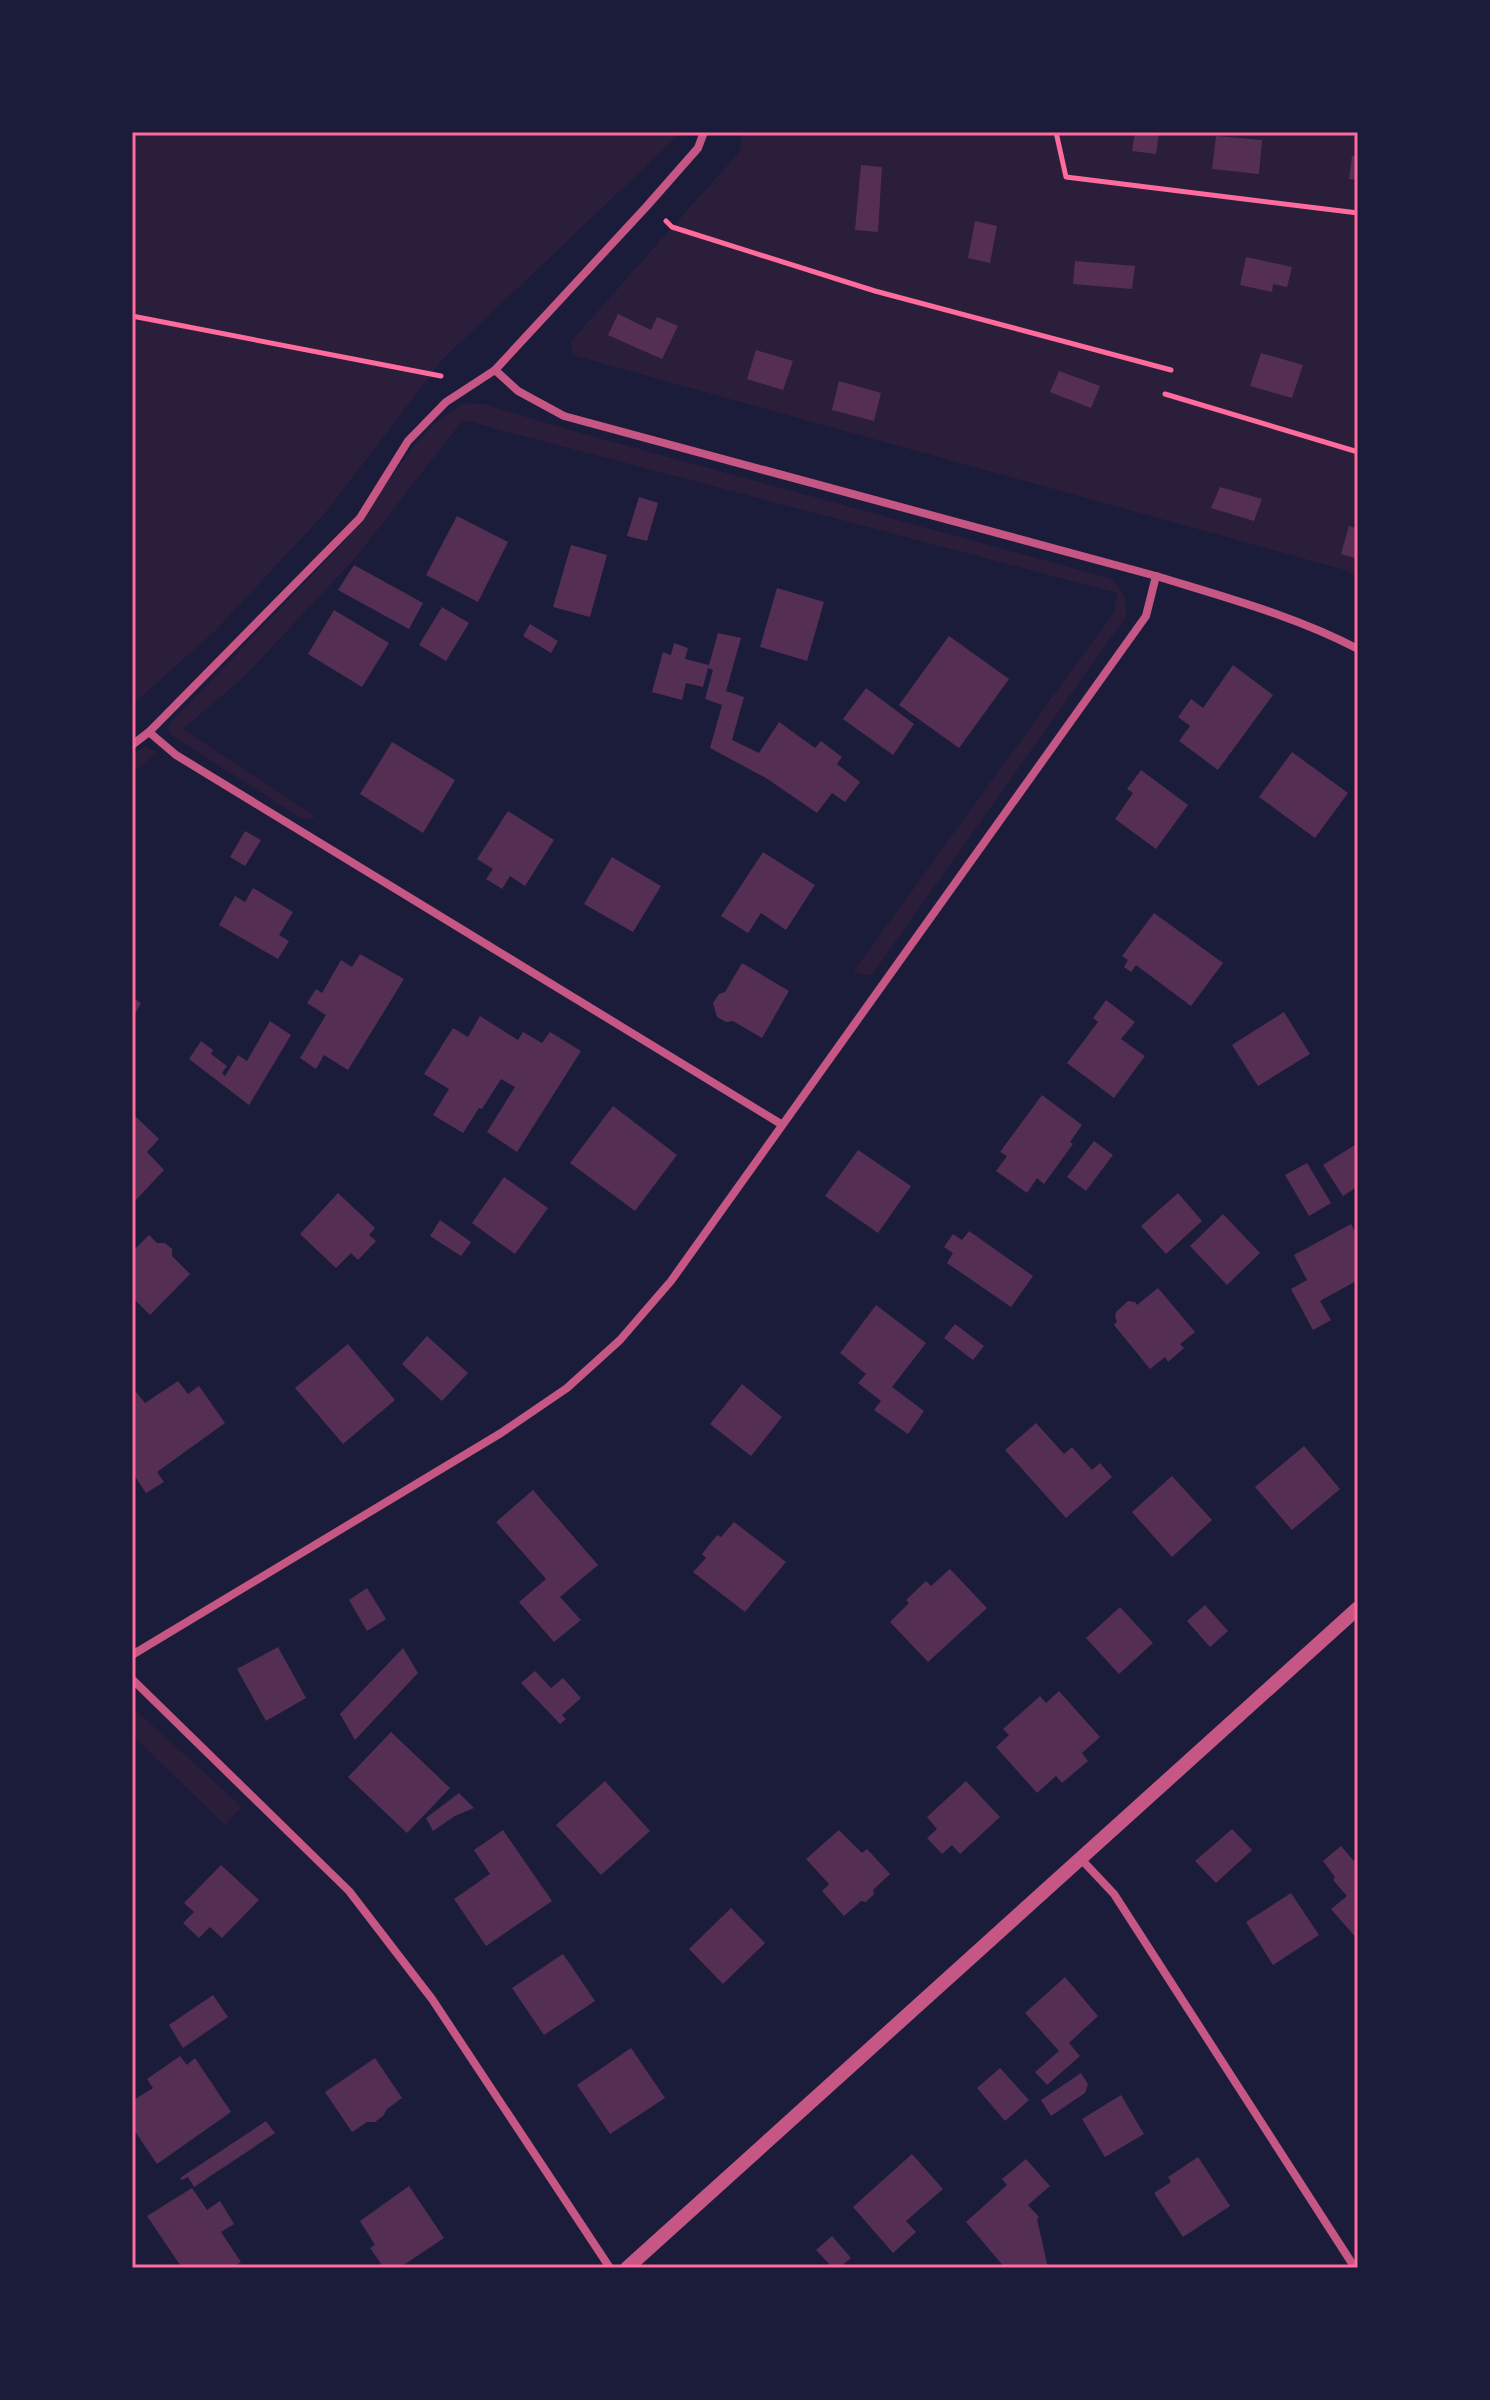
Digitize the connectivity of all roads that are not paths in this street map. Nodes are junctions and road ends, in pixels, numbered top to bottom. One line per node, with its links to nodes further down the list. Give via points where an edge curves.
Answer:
1 (704, 132): 2 (street, via 698,148)
2 (495, 370): 3 (street, via 518,391 564,416); 5 (street, via 446,402 408,441 360,518)
3 (1156, 576): 4 (street); 7 (street, via 1146,616)
4 (1358, 649)
5 (149, 732): 6 (street); 7 (street, via 176,755)
6 (132, 745)
7 (781, 1124): 9 (street, via 671,1281 620,1340 567,1388)
8 (1358, 1608): 11 (street)
9 (132, 1655)
10 (132, 1679): 12 (street, via 349,1891 432,1999)
11 (1079, 1858): 13 (street); 14 (street, via 1114,1894)
12 (610, 2268)
13 (627, 2268)
14 (1355, 2268)

